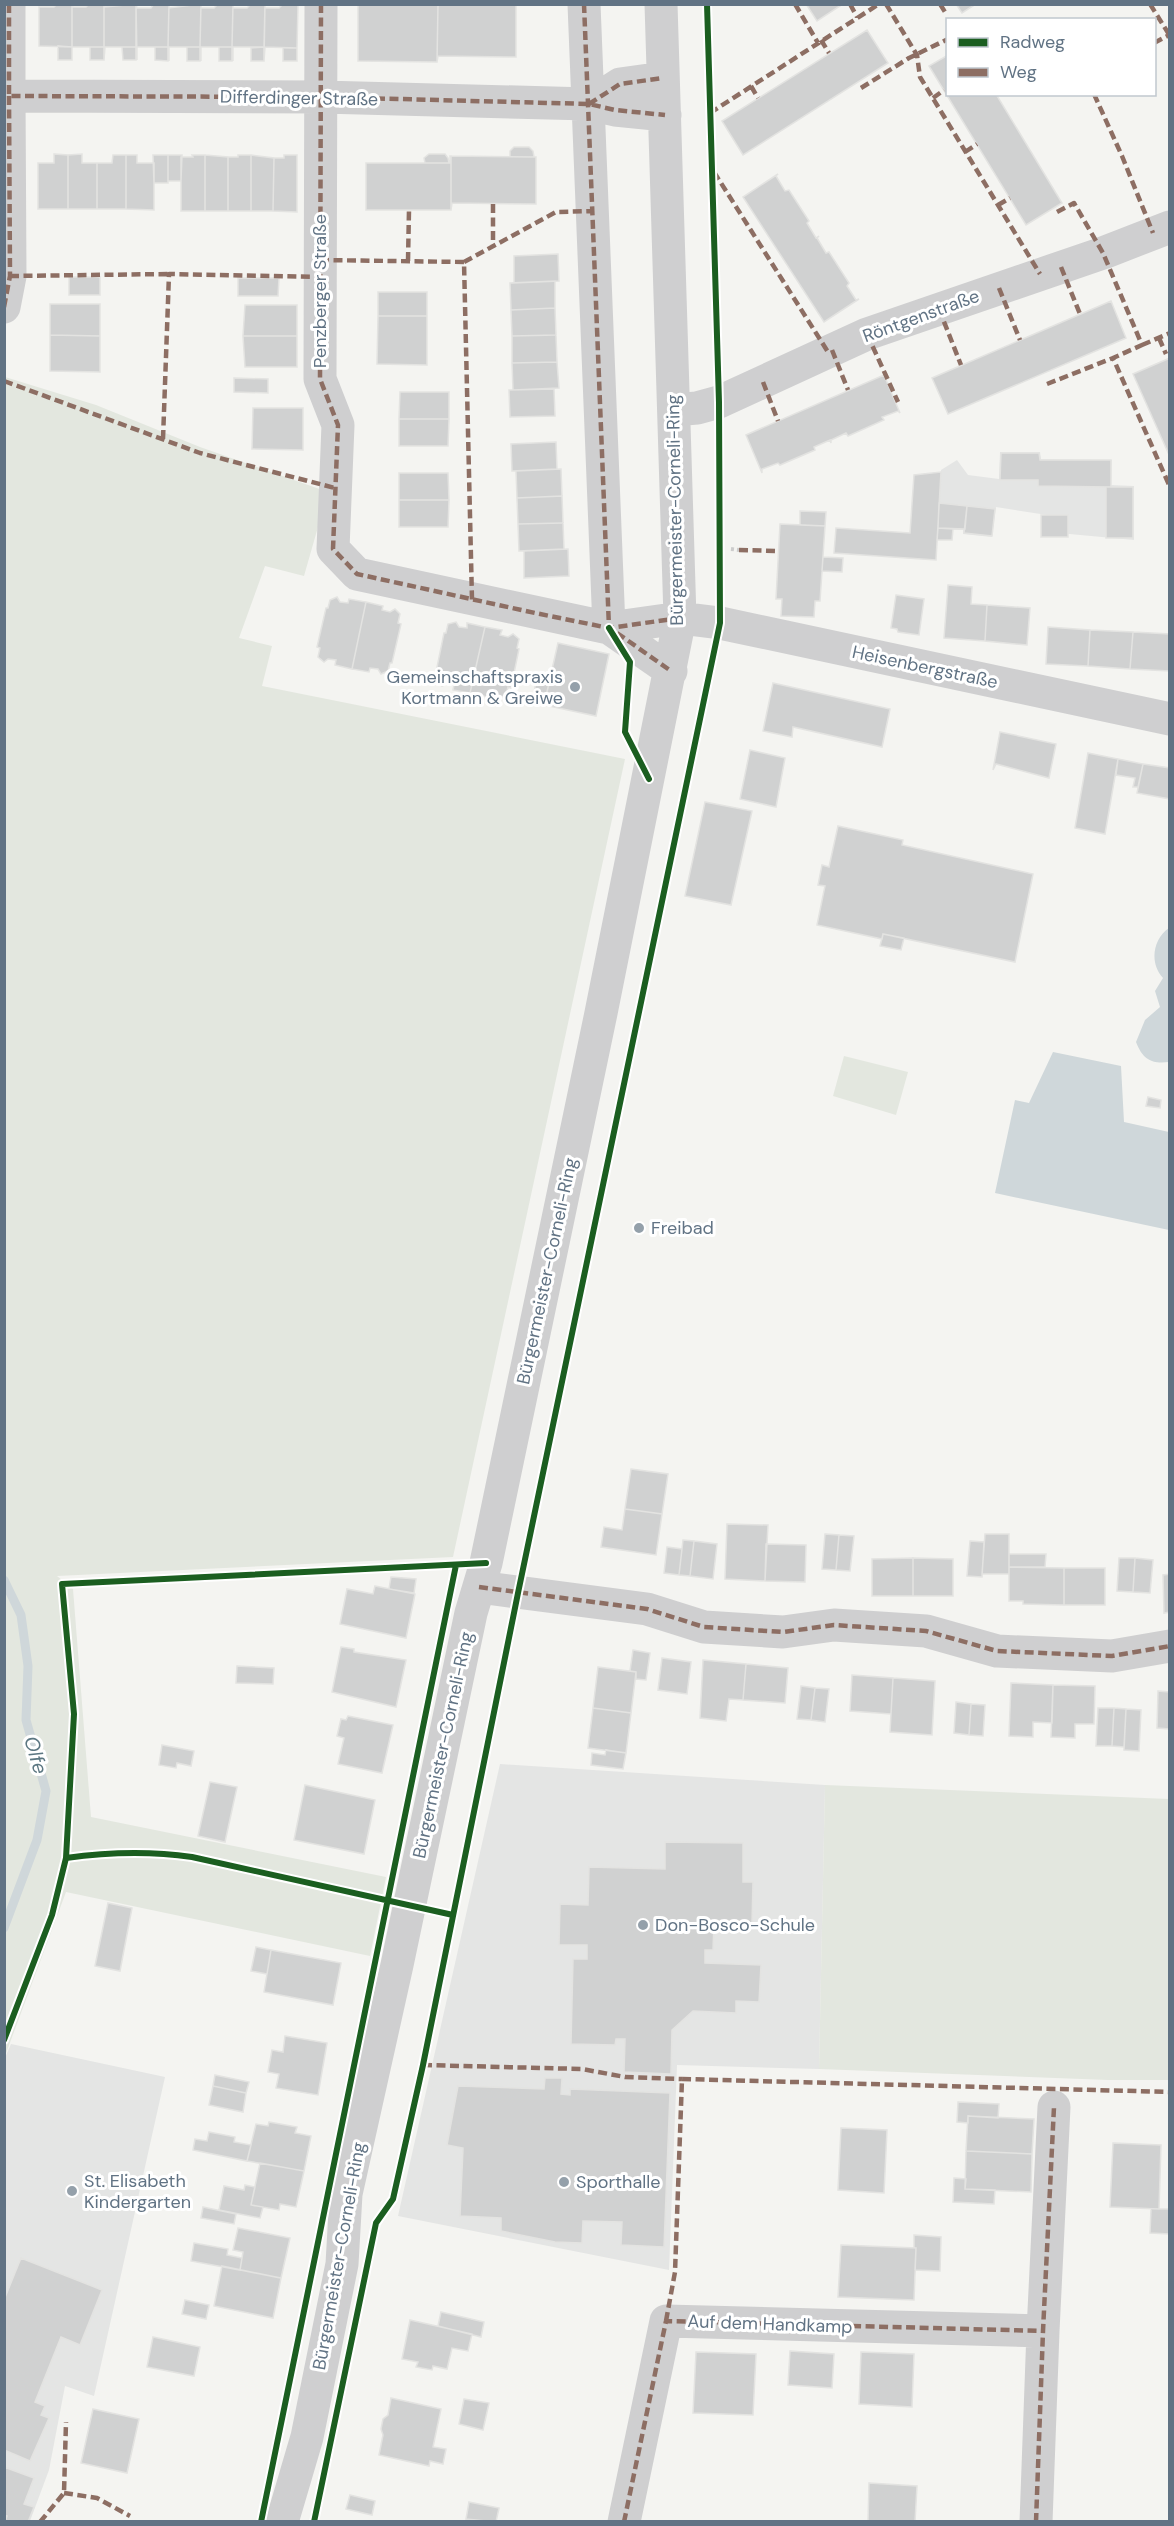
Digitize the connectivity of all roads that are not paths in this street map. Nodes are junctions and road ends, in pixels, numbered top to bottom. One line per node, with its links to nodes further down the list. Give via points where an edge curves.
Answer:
1 (9, 4): 6 (street)
2 (321, 4): 7 (street, Penzberger Straße)
3 (584, 4): 8 (street)
4 (661, 4): 5 (street, Bürgermeister-Corneli-Ring)
5 (663, 78): 8 (street, via 620,84); 9 (street, Bürgermeister-Corneli-Ring)
6 (9, 96): 7 (street, Differdinger Straße); 11 (street, via 10,276)
7 (322, 97): 8 (street, Differdinger Straße); 14 (street, Penzberger Straße, via 320,379 338,425 333,549 357,574)
8 (590, 104): 9 (street, Differdinger Straße); 14 (street)
9 (665, 115): 12 (street, Bürgermeister-Corneli-Ring)
10 (1170, 226): 12 (street, Röntgenstraße, via 867,334 719,402)
11 (4, 307)
12 (674, 410): 13 (street, Bürgermeister-Corneli-Ring)
13 (680, 618): 14 (street, Penzberger Straße); 15 (street, Bürgermeister-Corneli-Ring); 16 (street, Heisenbergstraße, via 720,623)
14 (609, 628): 15 (street, Penzberger Straße)
15 (671, 670): 17 (street, Bürgermeister-Corneli-Ring)
16 (1170, 719)
17 (479, 1587): 18 (street, via 646,1609 704,1627 783,1632 834,1625 914,1630 997,1651 1112,1656); 21 (street, Bürgermeister-Corneli-Ring, via 346,2194 342,2264 307,2437)
18 (1170, 1646)
19 (1054, 2107): 20 (street)
20 (1043, 2331): 22 (street, Auf dem Handkamp, via 666,2321); 23 (street)
21 (282, 2522)
22 (624, 2522)
23 (1036, 2522)

